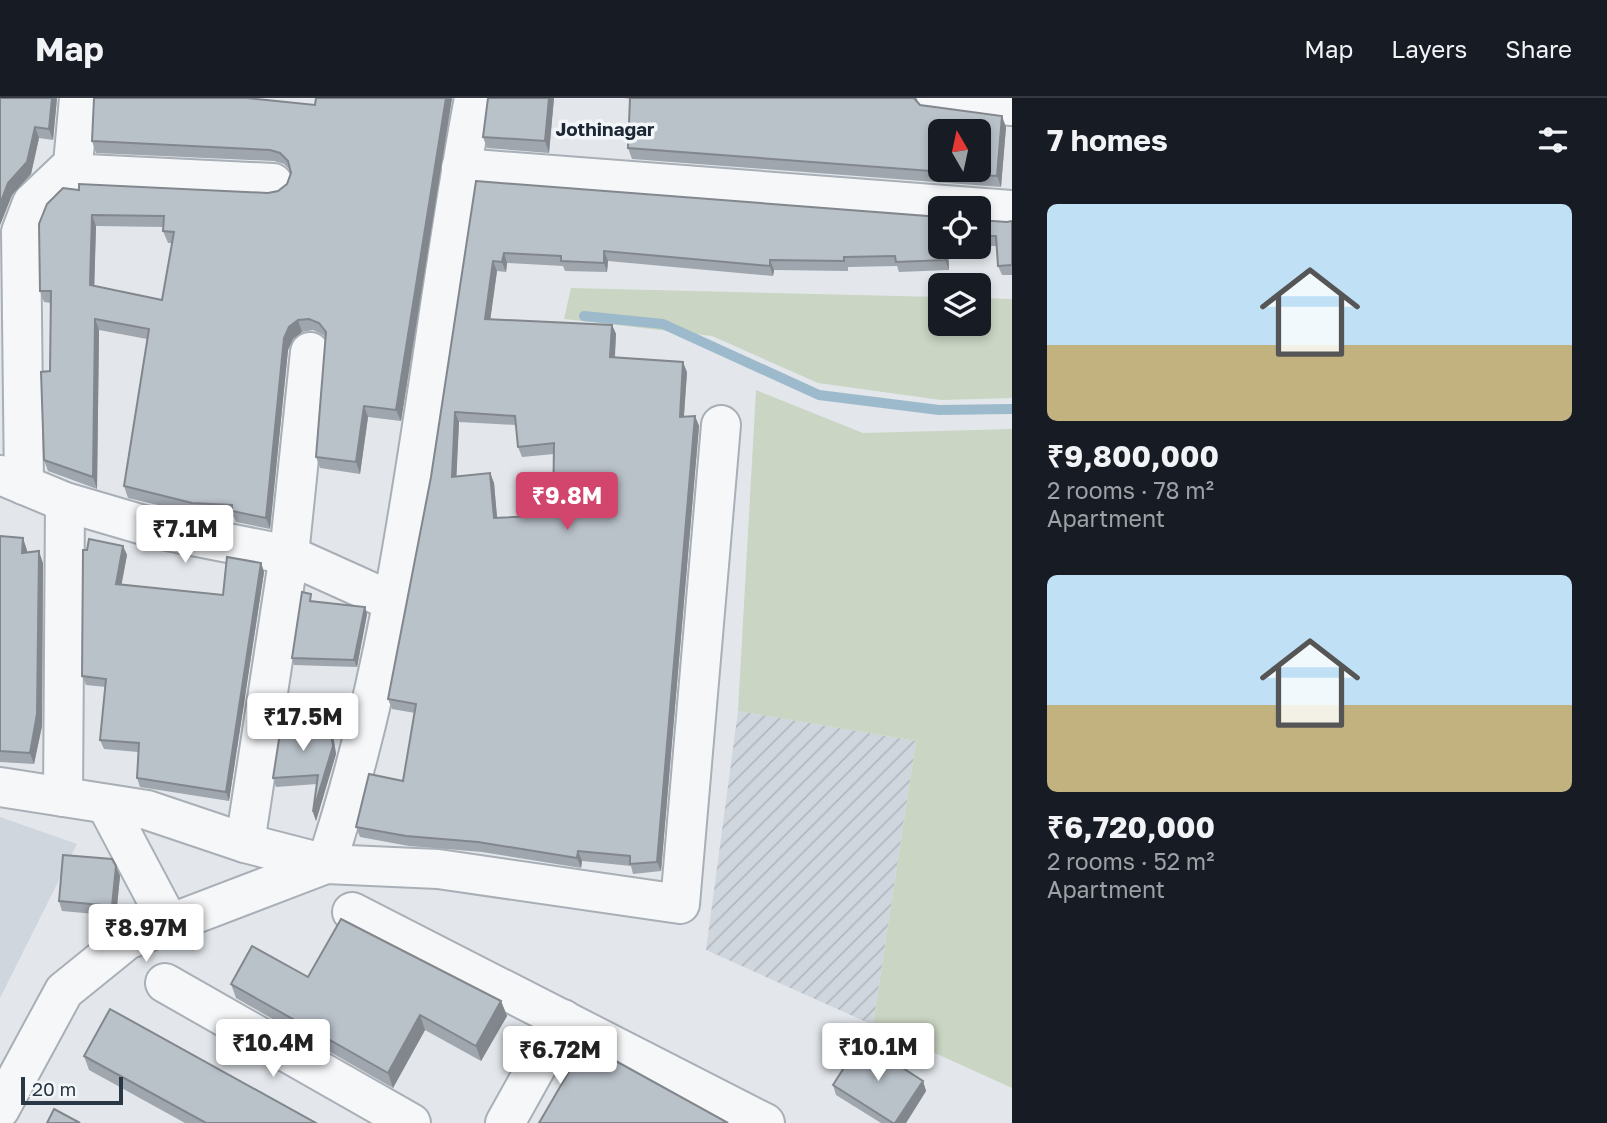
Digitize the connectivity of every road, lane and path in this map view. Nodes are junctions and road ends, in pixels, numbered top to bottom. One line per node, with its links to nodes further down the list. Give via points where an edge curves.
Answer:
1 (79, 98): 6 (street, via 73,164)
2 (474, 98): 5 (street)
3 (936, 98): 4 (street)
4 (1012, 106)
5 (461, 168): 8 (street); 15 (street)
6 (66, 173): 7 (street); 10 (street, via 32,203 25,216)
7 (273, 183)
8 (1012, 210)
9 (310, 352): 14 (street)
10 (11, 362): 12 (street)
11 (721, 425): 20 (street, via 680,904 438,869)
12 (12, 480): 13 (street)
13 (65, 502): 14 (street, via 157,529); 17 (street)
14 (289, 555): 15 (street); 19 (street)
15 (391, 601): 20 (street, via 352,784)
16 (0, 787): 17 (street)
17 (63, 797): 18 (street)
18 (106, 804): 19 (street, via 147,810); 22 (street)
19 (246, 843): 20 (street)
20 (326, 864): 22 (street)
21 (352, 912): 24 (street)
22 (169, 923): 25 (street, via 127,940 64,991)
23 (165, 983): 26 (street)
24 (564, 1019): 27 (street); 28 (street)
25 (0, 1109)
26 (411, 1123)
27 (505, 1123)
28 (765, 1123)

